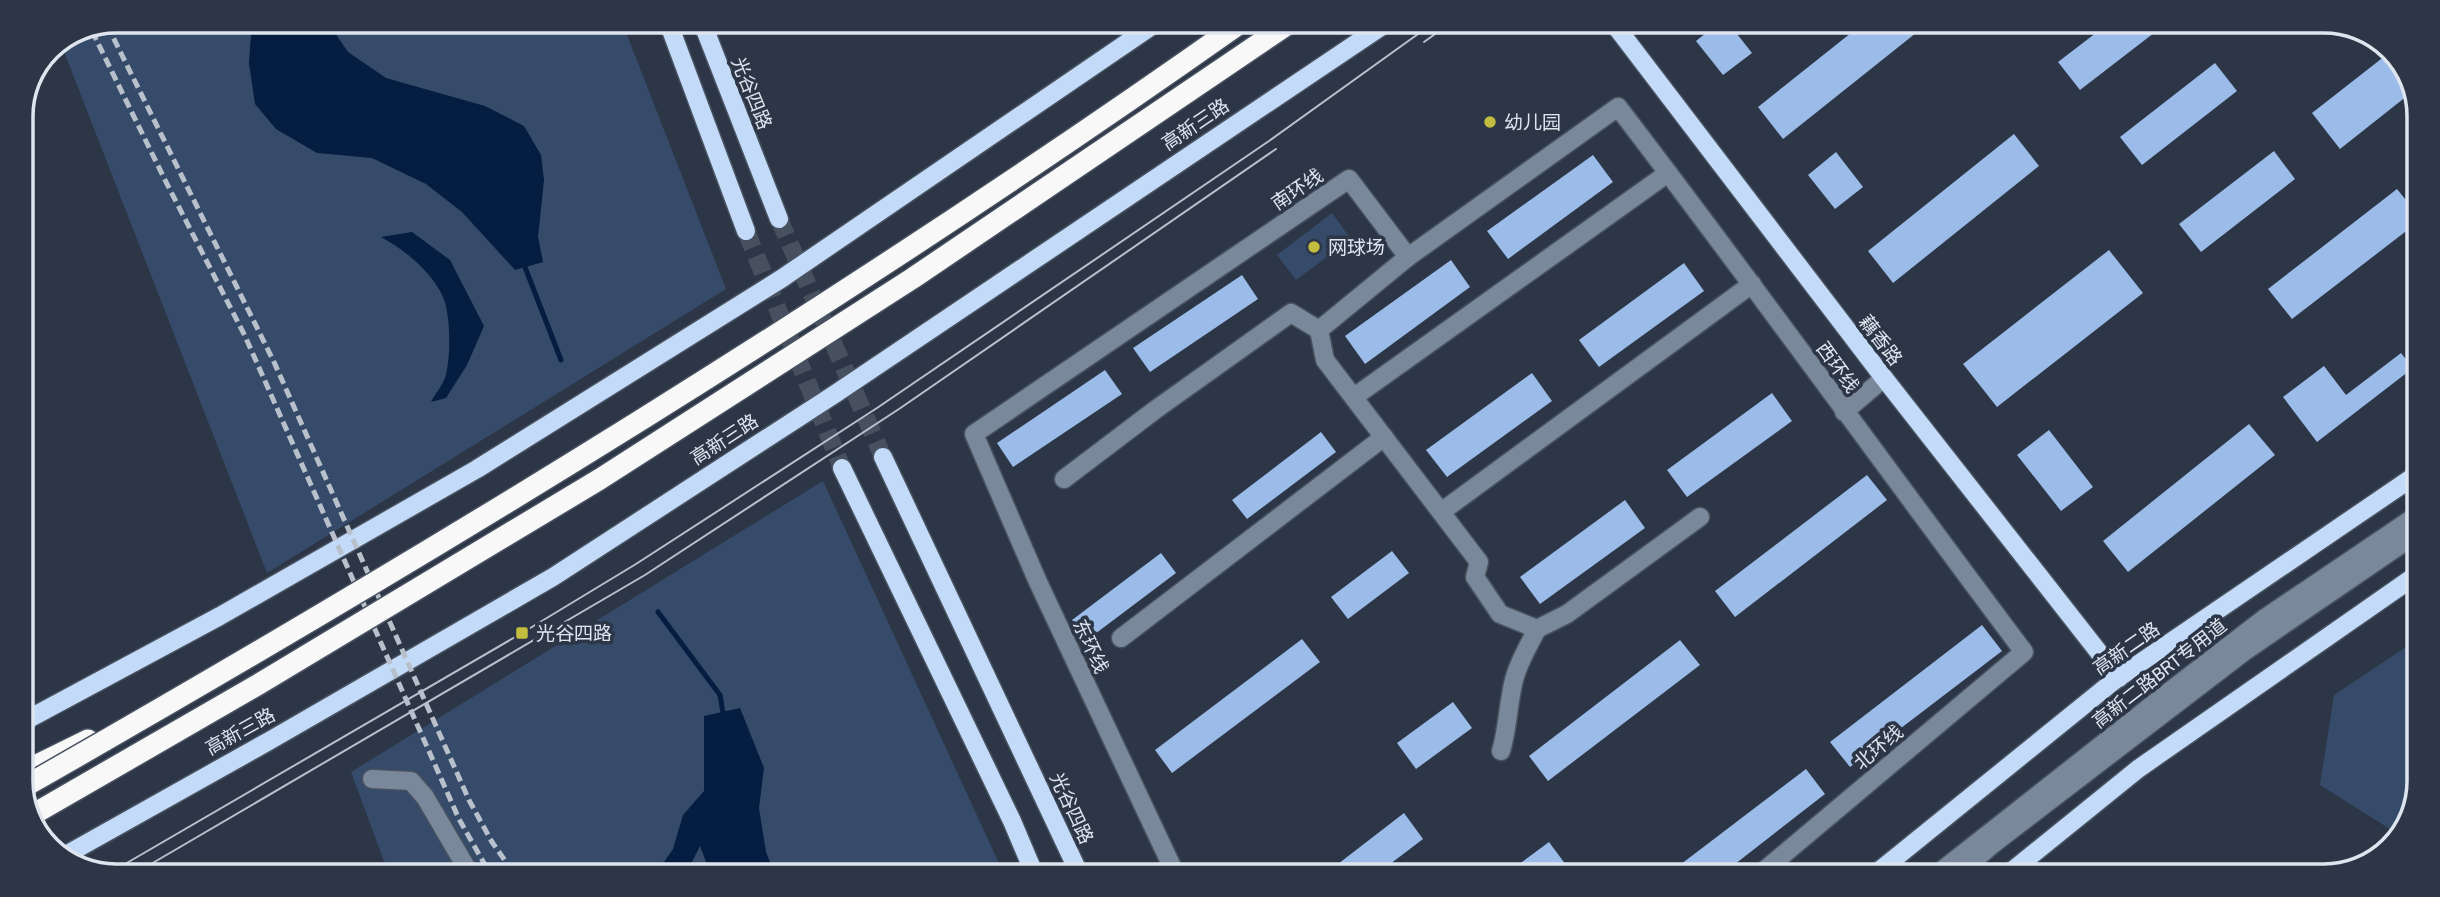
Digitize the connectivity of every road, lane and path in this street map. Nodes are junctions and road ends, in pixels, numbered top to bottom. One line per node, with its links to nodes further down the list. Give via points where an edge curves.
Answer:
1 (672, 33): 10 (main road)
2 (706, 33): 9 (main road, 光谷四路)
3 (1141, 33): 34 (main road, via 781,279 477,469)
4 (1226, 33): 31 (highway, bridge, via 875,270 574,462)
5 (1275, 33): 33 (highway, 高新三路, bridge, via 913,278 623,464)
6 (1372, 33): 41 (main road, 高新三路, via 835,394 553,577)
7 (1621, 33): 14 (main road, 藕香路)
8 (1668, 173): 11 (street, 西环线, via 1618,107); 12 (street, 西环线); 15 (street)
9 (779, 219)
10 (746, 231)
11 (1408, 257): 13 (street); 17 (street, 南环线, via 1349,179)
12 (1752, 284): 16 (street, 西环线); 23 (street)
13 (1319, 330): 15 (street, via 1325,360); 21 (street, via 1291,313)
14 (1884, 378): 16 (street); 32 (main road, 藕香路)
15 (1354, 397): 18 (street)
16 (1844, 412): 30 (street, 西环线)
17 (974, 434): 45 (street, 东环线)
18 (1384, 437): 23 (street); 29 (street)
19 (883, 457): 44 (main road, 光谷四路)
20 (842, 468): 43 (main road)
21 (1065, 479)
22 (2407, 481): 32 (main road, 高新二路)
23 (1441, 512): 28 (street, via 1479,562 1475,577 1500,614)
24 (1700, 517): 28 (street, via 1567,614)
25 (2407, 522): 48 (street, 高新二路BRT专用道, via 2265,618)
26 (2407, 540): 49 (street, 高新二路BRT专用道, via 2245,651)
27 (2407, 582): 50 (main road, via 2138,769)
28 (1537, 629): 35 (street, via 1515,676)
29 (1121, 638)
30 (2024, 652): 46 (street, 北环线)
31 (246, 660): 36 (highway, bridge); 38 (highway, bridge)
32 (2119, 678): 47 (main road, 高新二路)
33 (259, 684): 39 (highway, 高新三路, bridge); 40 (highway, bridge)
34 (33, 717)
35 (1500, 751)
36 (33, 767)
37 (372, 779): 42 (street, via 411,781)
38 (33, 782)
39 (39, 811)
40 (43, 819)
41 (72, 851)
42 (464, 864)
43 (1030, 864)
44 (1075, 864)
45 (1171, 864)
46 (1772, 864)
47 (1888, 864)
48 (1950, 864)
49 (1970, 864)
50 (2021, 864)

